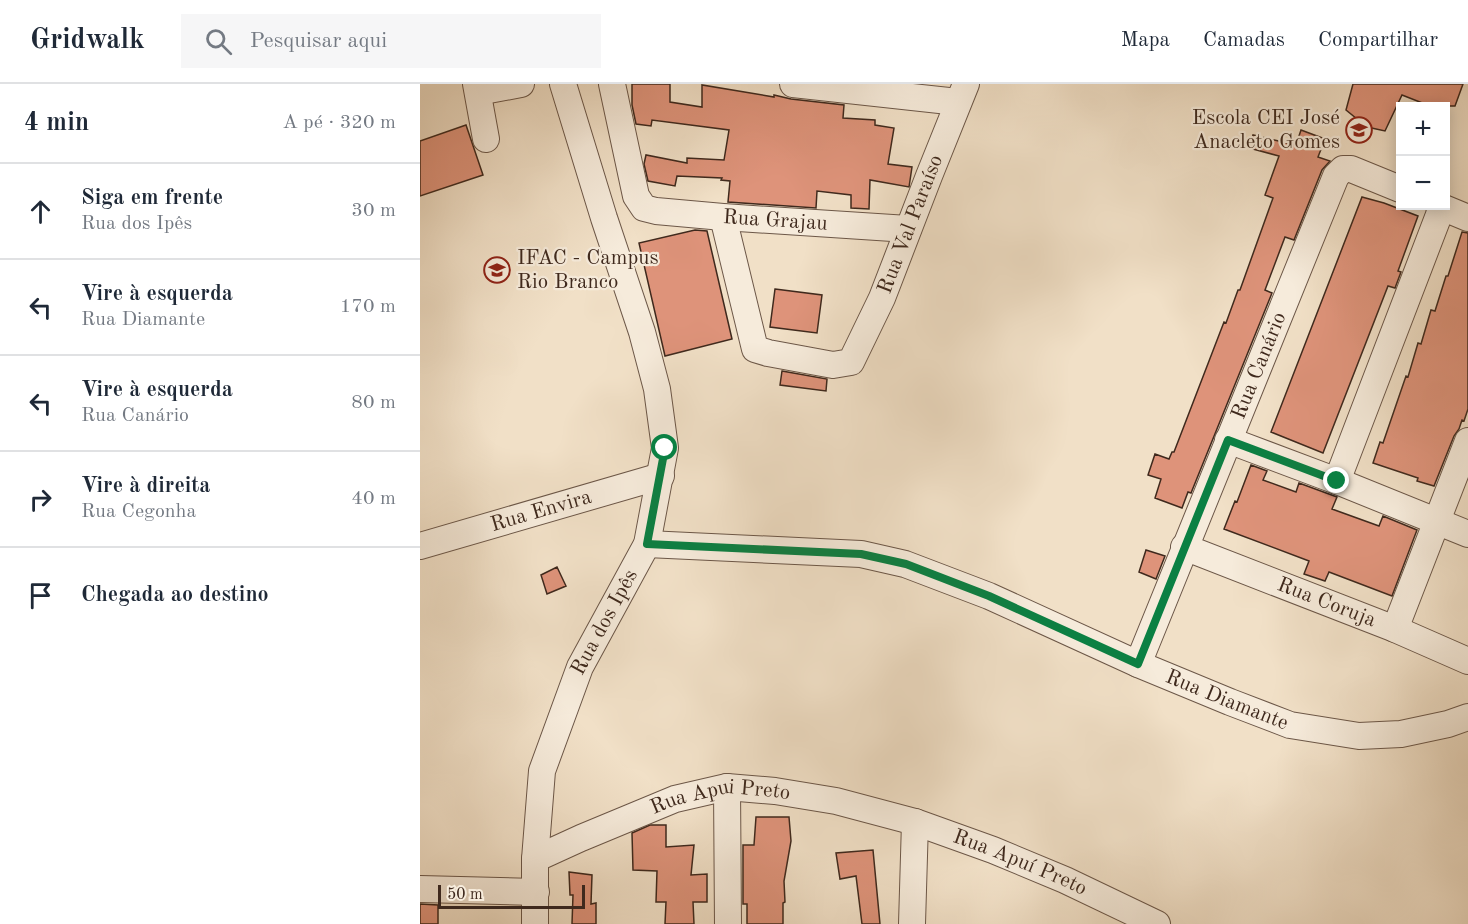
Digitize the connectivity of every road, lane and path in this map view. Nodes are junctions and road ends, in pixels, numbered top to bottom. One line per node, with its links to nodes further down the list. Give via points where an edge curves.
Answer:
1 (521, 84): 5 (street)
2 (562, 84): 16 (street, Rua dos Ipês, via 657,389 665,448)
3 (612, 84): 11 (street, Rua Grajau, via 636,196 644,208)
4 (793, 84): 6 (street)
5 (477, 88): 7 (street)
6 (962, 93): 13 (street, Rua Val Paraíso)
7 (486, 139)
8 (1396, 187): 14 (street, Rua Canário, via 1351,169 1343,169 1336,176)
9 (1439, 210): 17 (street)
10 (1450, 210): 12 (street)
11 (723, 217): 13 (street, Rua Grajau); 13 (street, Rua Val Paraíso, via 755,349 833,365 851,362 882,298)
12 (1468, 218)
13 (908, 229)
14 (1228, 440): 17 (street); 22 (street, Rua Canário)
15 (1467, 445): 18 (street)
16 (660, 476): 20 (street, Rua dos Ipês); 21 (street, Rua Envira)
17 (1337, 481): 18 (street)
18 (1437, 522): 19 (street); 23 (street)
19 (1468, 534)
20 (647, 544): 25 (street, Rua Diamante, via 861,554 906,564 989,596); 29 (street, Rua dos Ipês, via 580,667 542,771)
21 (420, 546)
22 (1184, 547): 23 (street, Rua Coruja); 25 (street, Rua Canário)
23 (1395, 629): 24 (street, Rua Coruja)
24 (1468, 661)
25 (1138, 664): 26 (street, Rua Diamante, via 1290,724 1359,736 1401,734)
26 (1468, 717)
27 (727, 787): 28 (street, Rua Apui Preto, via 836,801); 29 (street, Rua Apui Preto, via 675,799); 33 (street)
28 (915, 822): 34 (street); 35 (street, Rua Apuí Preto, via 1065,880)
29 (535, 859): 31 (street, Rua dos Ipês)
30 (420, 889): 31 (street)
31 (536, 892): 32 (street, Rua dos Ipês)
32 (535, 924)
33 (728, 924)
34 (912, 924)
35 (1157, 924)

